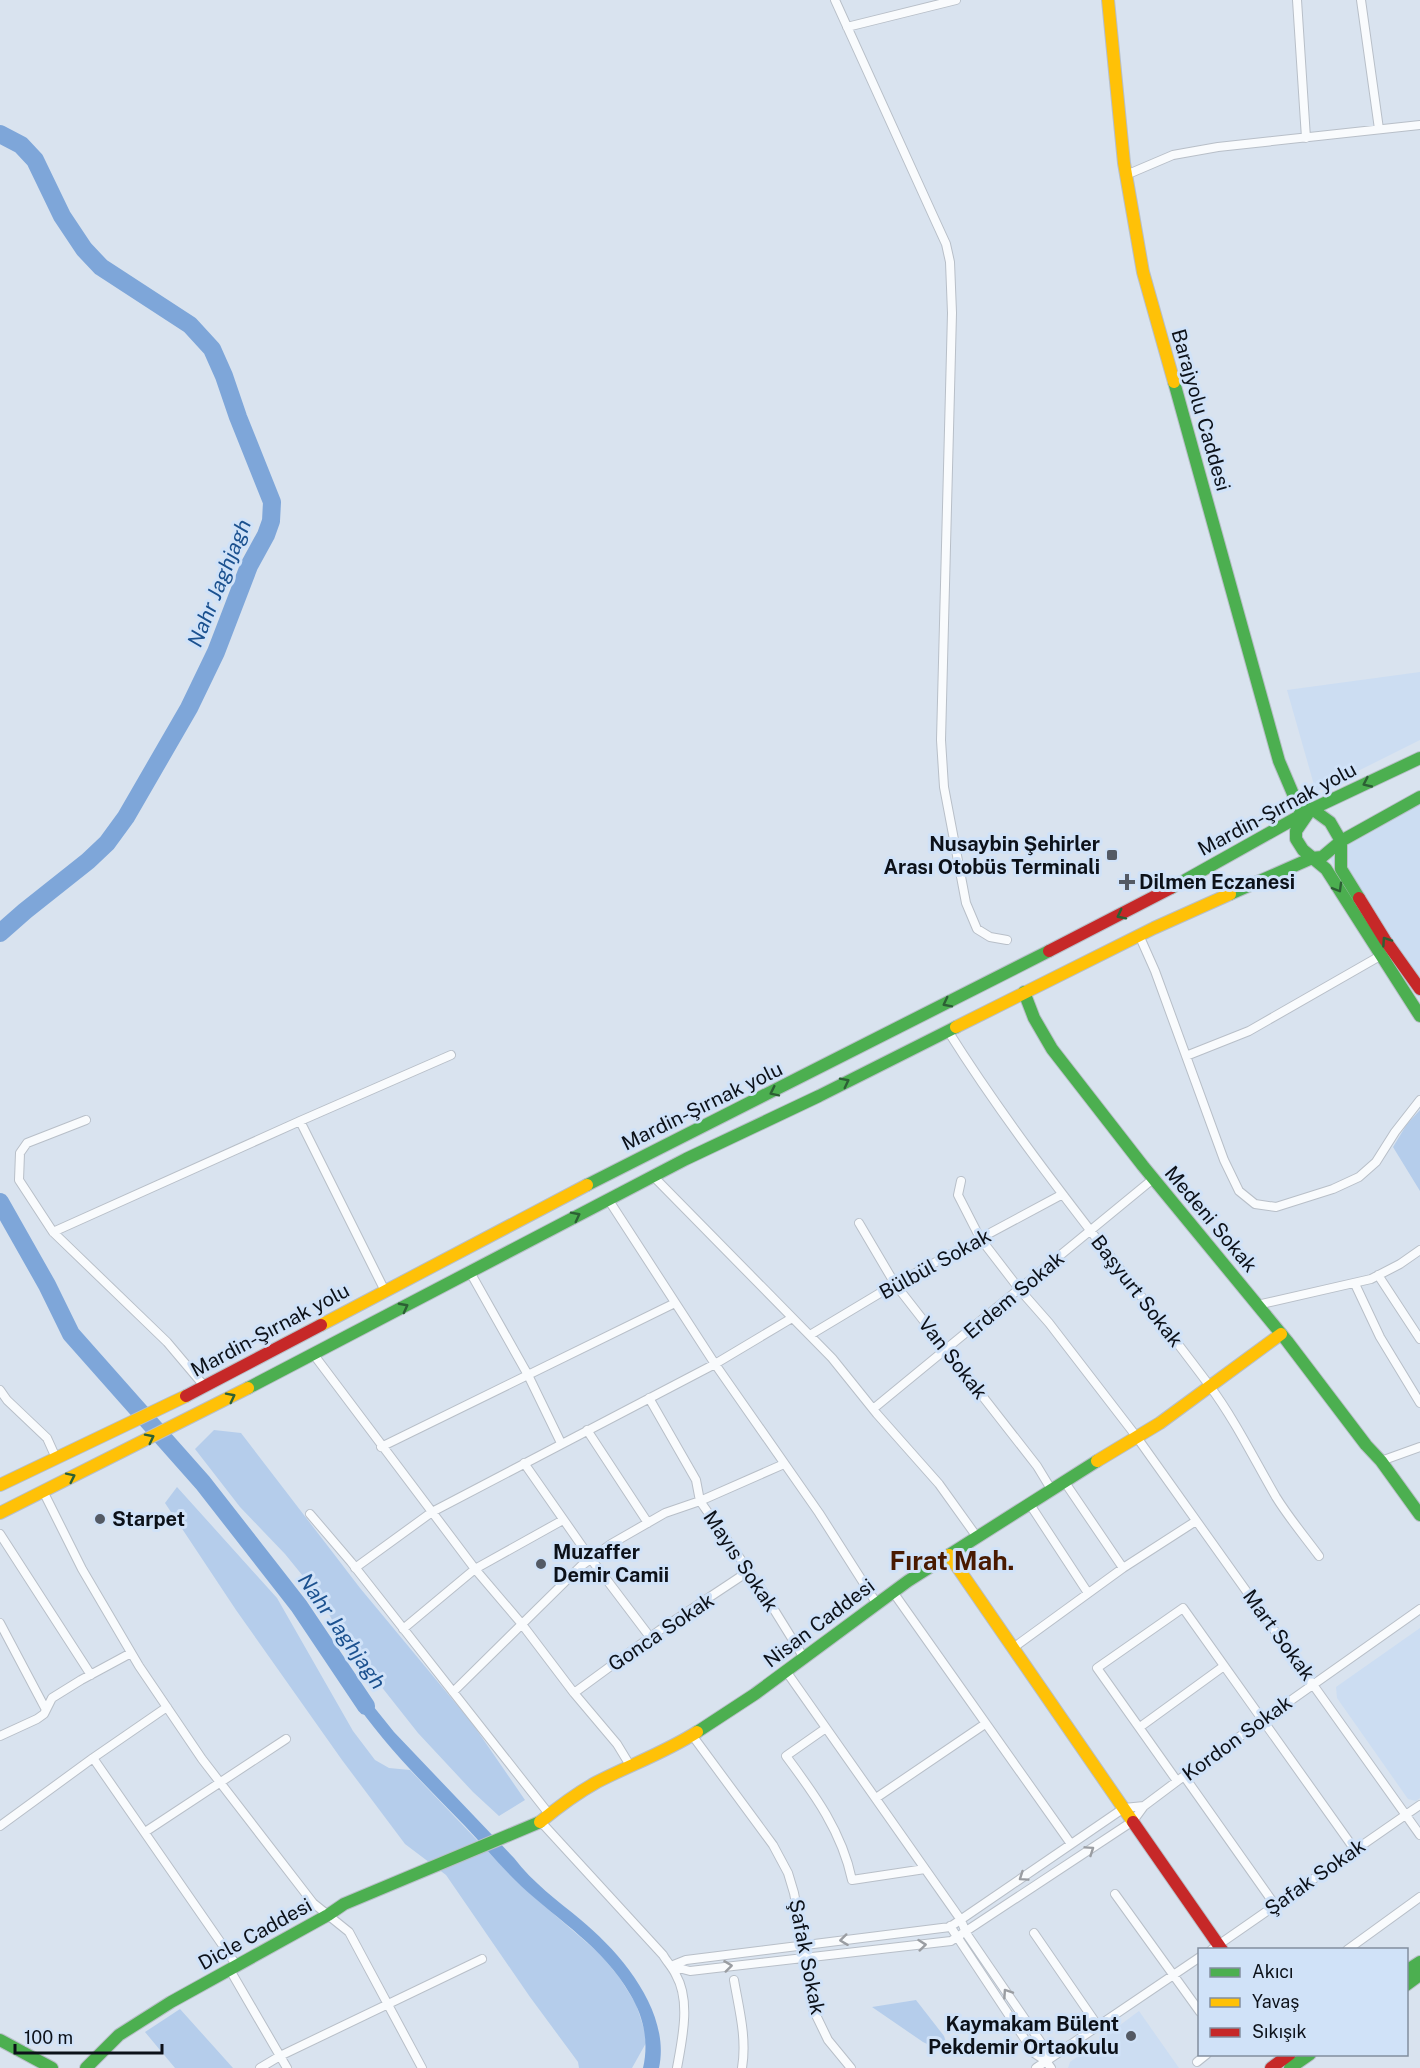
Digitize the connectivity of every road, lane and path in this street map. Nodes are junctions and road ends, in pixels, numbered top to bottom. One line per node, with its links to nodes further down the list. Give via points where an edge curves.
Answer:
1 (835, 0): 6 (street)
2 (956, 0): 6 (street)
3 (1108, 0): 10 (main road, Barajyolu Caddesi)
4 (1297, 0): 9 (street)
5 (1361, 0): 8 (street)
6 (847, 27): 17 (street, via 946,244 950,262 951,388 941,740 944,788 966,903 976,929)
7 (1420, 124): 8 (street)
8 (1379, 129): 9 (street)
9 (1306, 138): 10 (street, via 1173,155)
10 (1126, 175): 13 (main road, Barajyolu Caddesi, via 1146,282 1279,761 1299,808)
11 (1420, 758): 13 (main road, Mardin-Şırnak yolu, one-way to 13)
12 (1420, 797): 14 (main road, Mardin-Şırnak yolu)
13 (1312, 809): 14 (main road, via 1330,822); 15 (main road, via 1296,831 1299,845); 43 (main road, Mardin-Şırnak yolu, one-way to 43, via 1134,908)
14 (1341, 841): 15 (main road, Mardin-Şırnak yolu, via 1322,857); 19 (main road, one-way to 14, via 1341,869)
15 (1312, 858): 16 (main road, Mardin-Şırnak yolu); 18 (main road, one-way to 18, via 1326,869)
16 (1139, 935): 20 (main road, Mardin-Şırnak yolu); 24 (street)
17 (1007, 940)
18 (1380, 956): 21 (main road); 24 (street, via 1250,1031)
19 (1420, 989)
20 (1024, 992): 22 (main road, Mardin-Şırnak yolu); 29 (main road, Medeni Sokak, via 1052,1049)
21 (1420, 1016)
22 (948, 1031): 28 (main road, Mardin-Şırnak yolu, one-way to 22); 31 (street, Başyurt Sokak)
23 (451, 1056): 27 (street)
24 (1186, 1056): 25 (street, via 1224,1160 1239,1191 1255,1204 1276,1207 1359,1177 1376,1162)
25 (1420, 1100)
26 (86, 1120): 34 (street, via 27,1143 20,1153 19,1180)
27 (300, 1121): 34 (street); 43 (street)
28 (653, 1176): 32 (main road, Mardin-Şırnak yolu); 46 (street)
29 (1154, 1179): 35 (street, Erdem Sokak); 45 (main road, Medeni Sokak)
30 (961, 1180): 36 (street, Mart Sokak, via 958,1195)
31 (1061, 1195): 35 (street, Başyurt Sokak); 36 (street, Bülbül Sokak)
32 (608, 1199): 38 (main road, Mardin-Şırnak yolu, one-way to 32); 44 (street)
33 (859, 1223): 40 (street, Van Sokak)
34 (53, 1232): 54 (street, via 167,1342)
35 (1090, 1232): 42 (street, Erdem Sokak); 55 (street, Başyurt Sokak)
36 (980, 1238): 40 (street, Bülbül Sokak); 42 (street, Mart Sokak)
37 (1420, 1250): 39 (street)
38 (470, 1272): 51 (main road, Mardin-Şırnak yolu, one-way to 38); 53 (street)
39 (1378, 1275): 41 (street); 49 (street)
40 (895, 1284): 48 (street, Bülbül Sokak); 50 (street, Van Sokak)
41 (1355, 1284): 45 (street); 58 (street, via 1380,1337)
42 (1020, 1290): 50 (street, Erdem Sokak); 61 (street, Mart Sokak)
43 (385, 1291): 54 (main road, Mardin-Şırnak yolu)
44 (675, 1303): 52 (street); 53 (street)
45 (1257, 1305): 47 (main road, Medeni Sokak)
46 (792, 1318): 48 (street); 52 (street)
47 (1281, 1334): 55 (main road, Nisan Caddesi); 66 (main road, Medeni Sokak)
48 (810, 1335): 59 (street)
49 (1420, 1339)
50 (947, 1350): 59 (street, Erdem Sokak); 71 (street, Van Sokak, via 1037,1466)
51 (314, 1355): 63 (street); 72 (main road, Mardin-Şırnak yolu, one-way to 51)
52 (714, 1364): 57 (street); 68 (street)
53 (528, 1375): 62 (street); 63 (street)
54 (205, 1387): 65 (main road, Mardin-Şırnak yolu)
55 (1210, 1387): 61 (main road, Nisan Caddesi); 85 (street, Başyurt Sokak, via 1278,1499)
56 (0, 1390): 65 (street, via 47,1438)
57 (649, 1398): 60 (street); 73 (street, Mayıs Sokak, via 696,1480)
58 (1420, 1403)
59 (873, 1409): 83 (street, via 939,1484)
60 (587, 1430): 62 (street); 81 (street)
61 (1136, 1436): 69 (main road, Nisan Caddesi); 80 (street, Mart Sokak)
62 (561, 1443): 67 (street)
63 (381, 1447): 75 (street)
64 (1420, 1447): 66 (street)
65 (56, 1458): 70 (main road, Mardin-Şırnak yolu)
66 (1382, 1461): 78 (main road, Medeni Sokak)
67 (524, 1463): 75 (street); 79 (street)
68 (784, 1464): 73 (street); 93 (street)
69 (1064, 1481): 71 (main road, Nisan Caddesi); 88 (street)
70 (0, 1485)
71 (1051, 1490): 74 (main road, Nisan Caddesi)
72 (43, 1491): 76 (main road, Mardin-Şırnak yolu); 100 (street)
73 (700, 1501): 81 (street); 90 (street, Mayıs Sokak)
74 (1029, 1503): 83 (main road, Nisan Caddesi); 92 (street)
75 (432, 1512): 87 (street); 89 (street)
76 (0, 1513)
77 (310, 1514): 87 (street)
78 (1420, 1515)
79 (563, 1520): 86 (street); 89 (street)
80 (1196, 1521): 88 (street); 105 (street, Mart Sokak)
81 (648, 1523): 86 (street)
82 (0, 1534): 104 (street)
83 (977, 1537): 84 (main road, Nisan Caddesi)
84 (949, 1555): 91 (main road, Nisan Caddesi); 99 (main road)
85 (1319, 1556)
86 (591, 1559): 96 (street); 98 (street)
87 (355, 1568): 97 (street)
88 (1124, 1568): 92 (street)
89 (475, 1569): 96 (street); 97 (street)
90 (749, 1571): 98 (street, Gonca Sokak); 101 (street, Mayıs Sokak)
91 (894, 1592): 93 (main road, Nisan Caddesi); 111 (street)
92 (1088, 1593): 99 (street)
93 (877, 1604): 101 (main road, Nisan Caddesi)
94 (1420, 1609): 105 (street, Kordon Sokak)
95 (0, 1623): 109 (street)
96 (521, 1623): 106 (street); 107 (street)
97 (403, 1629): 106 (street)
98 (651, 1637): 107 (street, Gonca Sokak)
99 (1014, 1647): 124 (main road)
100 (131, 1653): 104 (street); 108 (street)
101 (804, 1658): 103 (main road, Nisan Caddesi)
102 (1224, 1666): 110 (street); 112 (street); 112 (street, via 1183,1608 1097,1668)
103 (786, 1671): 113 (street); 114 (main road, Nisan Caddesi)
104 (91, 1675): 109 (street, via 52,1698)
105 (1314, 1683): 110 (street, Kordon Sokak); 125 (street, Mart Sokak)
106 (453, 1692): 126 (street)
107 (574, 1693): 118 (street)
108 (167, 1707): 117 (street); 120 (street)
109 (45, 1708): 115 (street, via 38,1719)
110 (1263, 1720): 119 (street, Kordon Sokak); 132 (street)
111 (985, 1724): 121 (street); 131 (street)
112 (1140, 1727): 119 (street)
113 (826, 1728): 121 (street); 134 (street, via 786,1756 830,1820 852,1880)
114 (692, 1735): 118 (main road, Nisan Caddesi); 144 (street, Şafak Sokak, via 773,1845 788,1873)
115 (0, 1736)
116 (286, 1739): 120 (street)
117 (93, 1758): 128 (street); 129 (street)
118 (631, 1767): 126 (main road, Nisan Caddesi, via 596,1783)
119 (1181, 1778): 123 (street, Kordon Sokak); 137 (street)
120 (221, 1783): 129 (street); 138 (street, via 313,1903)
121 (876, 1798): 134 (street)
122 (1420, 1805): 125 (street, Şafak Sokak)
123 (1144, 1806): 124 (street); 127 (street)
124 (1124, 1808): 127 (main road); 131 (street)
125 (1406, 1815): 130 (street, Mart Sokak); 132 (street, Şafak Sokak)
126 (545, 1818): 133 (main road, Nisan Caddesi); 150 (street)
127 (1133, 1821): 141 (street, one-way to 127); 145 (main road)
128 (0, 1826)
129 (145, 1832): 151 (street)
130 (1420, 1835)
131 (1071, 1845): 139 (street, one-way to 139)
132 (1355, 1850): 137 (street, Şafak Sokak)
133 (456, 1857): 138 (main road, Dicle Caddesi, via 344,1904)
134 (925, 1869): 139 (street)
135 (1115, 1894): 152 (street)
136 (1420, 1897): 146 (street)
137 (1275, 1905): 145 (street, Şafak Sokak)
138 (328, 1915): 151 (main road, Dicle Caddesi); 156 (street, via 349,1932)
139 (961, 1920): 140 (street); 141 (street)
140 (950, 1926): 143 (street); 144 (street, one-way to 144)
141 (966, 1933): 143 (street); 164 (street, one-way to 141, via 1044,2047)
142 (1034, 1933): 158 (street)
143 (957, 1938): 147 (street, one-way to 143); 164 (street, via 1034,2053)
144 (804, 1946): 147 (street, Şafak Sokak); 150 (street, via 686,1960)
145 (1217, 1948)
146 (1350, 1948)
147 (806, 1957): 150 (street, one-way to 147, via 690,1971); 172 (street, Şafak Sokak, via 813,2009 828,2040)
148 (1198, 1958): 152 (street)
149 (482, 1959): 156 (street)
150 (671, 1966): 170 (street, via 683,1995)
151 (234, 1968): 160 (street); 166 (main road, Dicle Caddesi, via 119,2035)
152 (1174, 1975): 157 (street); 158 (street)
153 (1420, 1975): 155 (main road)
154 (734, 1980): 171 (street, via 742,2025)
155 (1408, 1984)
156 (388, 2003): 160 (street); 169 (street)
157 (1198, 2009)
158 (1098, 2026): 164 (street)
159 (0, 2040): 165 (main road)
160 (280, 2056): 167 (street); 168 (street)
161 (1206, 2056): 163 (street)
162 (1299, 2061): 174 (main road)
163 (1197, 2062)
164 (1048, 2065): 173 (street)
165 (52, 2068)
166 (86, 2068)
167 (260, 2068)
168 (287, 2068)
169 (422, 2068)
170 (677, 2068)
171 (742, 2068)
172 (851, 2068)
173 (1036, 2068)
174 (1271, 2068)

